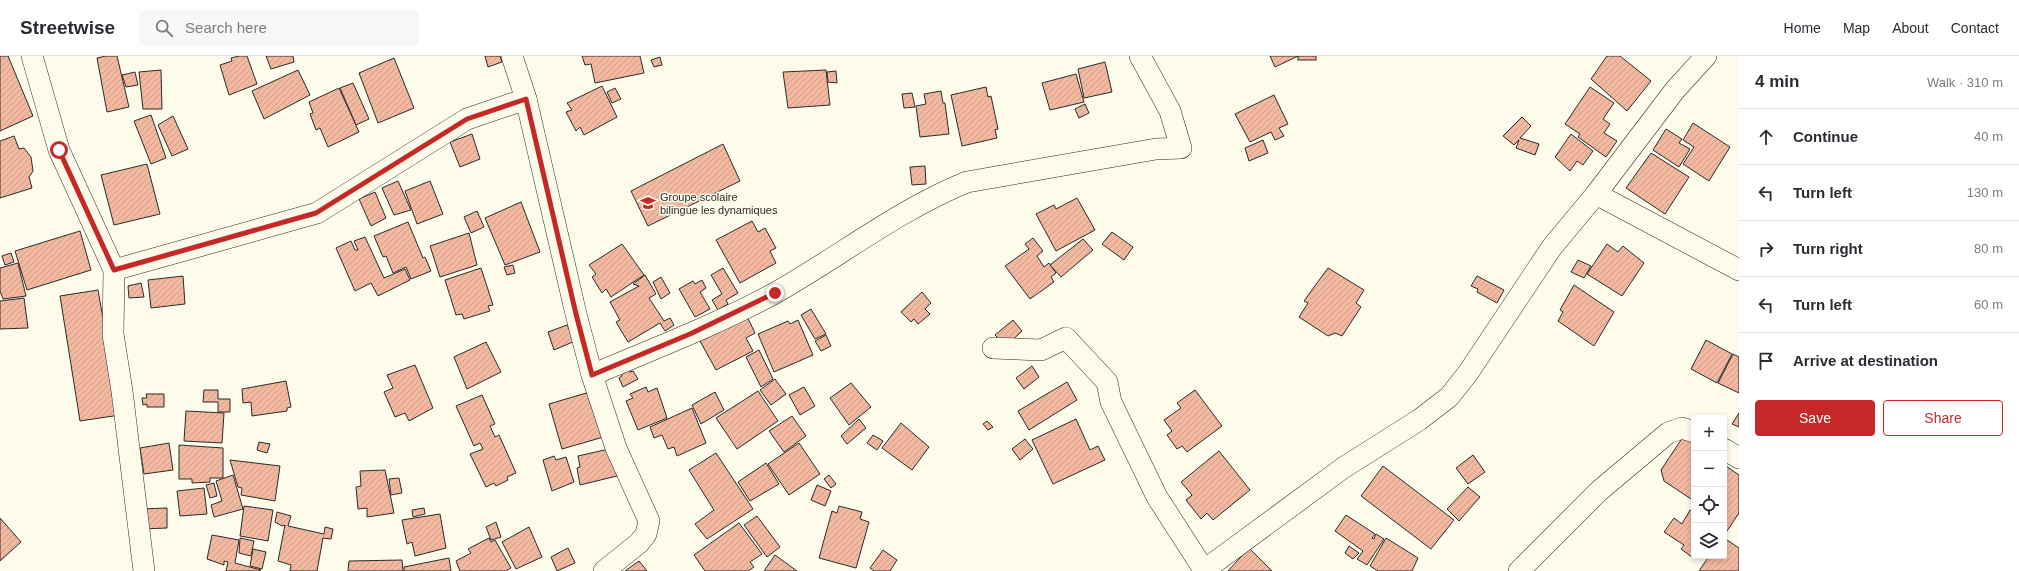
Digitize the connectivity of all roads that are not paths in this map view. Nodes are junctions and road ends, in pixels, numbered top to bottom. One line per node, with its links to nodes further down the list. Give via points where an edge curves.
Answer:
1 (32, 56): 7 (street, via 59,150)
2 (512, 56): 5 (street)
3 (1140, 56): 10 (street, via 1170,111 1181,148 1156,149 967,182 948,190 857,242 775,293 690,334)
4 (1706, 56): 6 (street, via 1675,90)
5 (526, 99): 7 (street, via 467,119 316,213); 10 (street)
6 (1596, 194): 8 (street); 15 (street, via 1552,247 1468,373 1449,397 1419,420 1343,468)
7 (114, 270): 14 (street, via 113,334)
8 (1739, 270)
9 (993, 348): 15 (street, via 1041,350 1066,338 1107,382 1111,402 1157,497)
10 (592, 375): 16 (street, via 616,448 649,521 646,534 639,544)
11 (1691, 431): 17 (street, via 1682,428 1668,433 1599,491)
12 (1727, 451): 13 (street)
13 (1739, 458)
14 (146, 570)
15 (1204, 570)
16 (604, 571)
17 (1519, 571)

